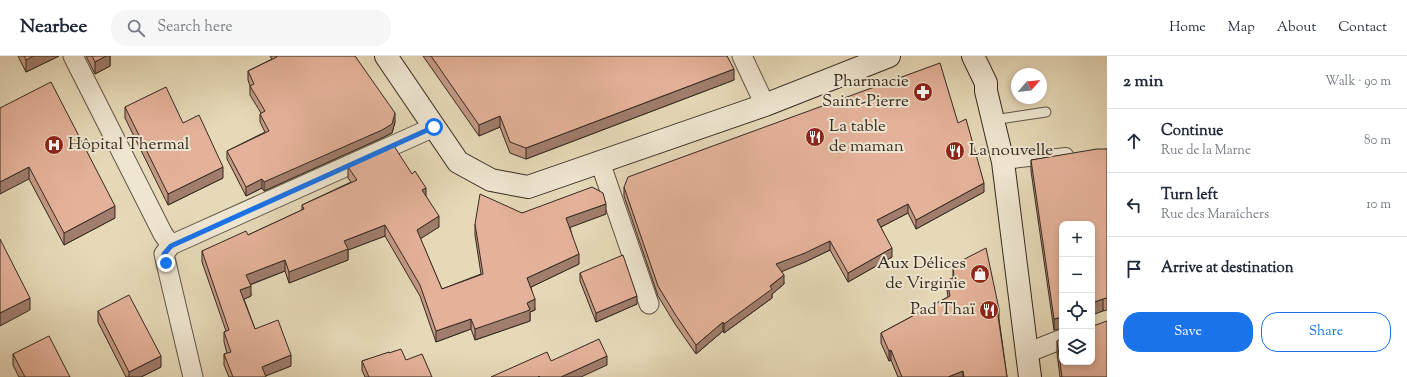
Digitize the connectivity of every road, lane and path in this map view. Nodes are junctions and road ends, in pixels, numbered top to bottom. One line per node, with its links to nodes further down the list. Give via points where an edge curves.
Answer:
1 (73, 56): 13 (street)
2 (386, 56): 9 (main road)
3 (742, 56): 6 (street)
4 (889, 56): 6 (main road)
5 (973, 56): 8 (main road, via 986,83)
6 (765, 105): 11 (main road)
7 (1046, 112): 8 (lane)
8 (993, 120): 12 (main road)
9 (434, 127): 11 (main road, via 458,162 491,180 528,187); 13 (street)
10 (1076, 154): 12 (street)
11 (600, 162): 14 (street)
12 (1003, 162): 16 (main road)
13 (171, 246): 17 (street, via 164,254)
14 (648, 304)
15 (1059, 340): 16 (street)
16 (1028, 353): 18 (main road)
17 (193, 377)
18 (1030, 377)

